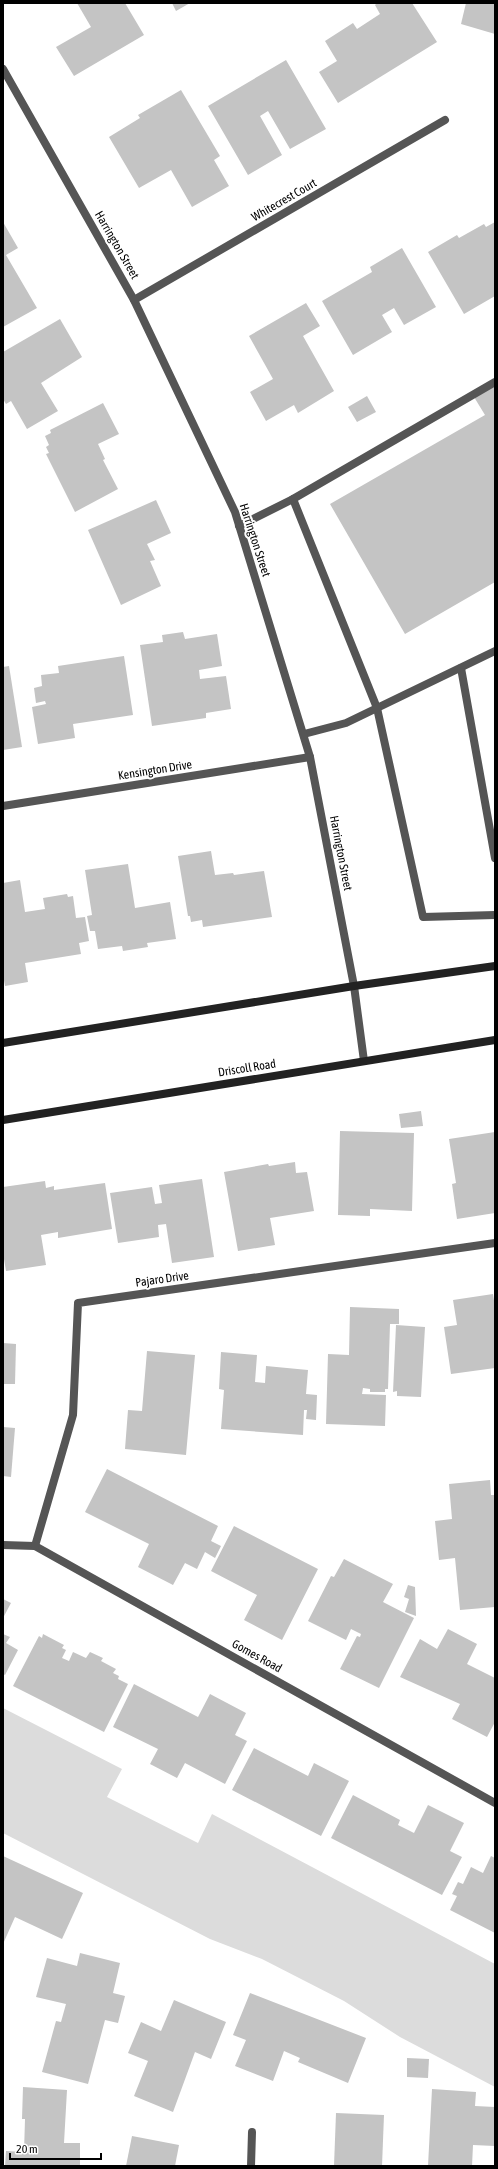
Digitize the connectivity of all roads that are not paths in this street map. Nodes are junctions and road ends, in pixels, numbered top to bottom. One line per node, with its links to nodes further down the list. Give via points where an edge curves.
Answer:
1 (3, 69): 3 (street, Harrington Street)
2 (445, 120): 3 (street, Whitecrest Court)
3 (134, 300): 6 (street, Harrington Street, via 235,512)
4 (495, 382): 5 (street)
5 (293, 499): 6 (street); 9 (street)
6 (239, 526): 10 (street, Harrington Street)
7 (495, 651): 8 (street)
8 (461, 668): 9 (street); 13 (street)
9 (377, 708): 10 (street, via 346,723); 14 (street, via 423,917)
10 (304, 734): 11 (street, Harrington Street)
11 (310, 757): 12 (street, Kensington Drive); 16 (street, Harrington Street)
12 (3, 806)
13 (495, 858)
14 (495, 915)
15 (495, 966): 16 (street)
16 (354, 986): 18 (street); 19 (street, Harrington Street)
17 (495, 1040): 19 (street, Driscoll Road)
18 (3, 1043)
19 (364, 1062): 20 (street, Driscoll Road)
20 (3, 1120)
21 (495, 1243): 23 (street, Pajaro Drive, via 78,1303 74,1414)
22 (3, 1545): 23 (street, Gomes Road)
23 (34, 1546): 24 (street, Gomes Road)
24 (495, 1803)
25 (252, 2132): 26 (street)
26 (251, 2166)

